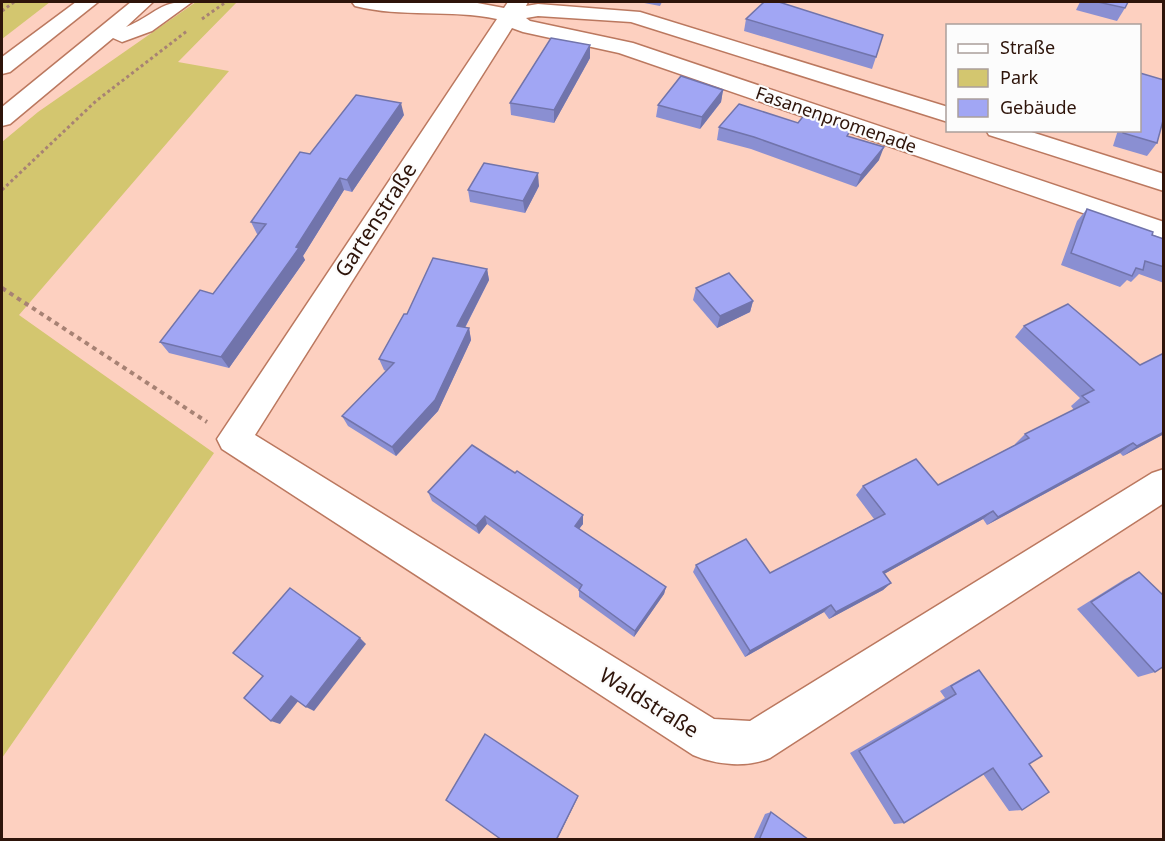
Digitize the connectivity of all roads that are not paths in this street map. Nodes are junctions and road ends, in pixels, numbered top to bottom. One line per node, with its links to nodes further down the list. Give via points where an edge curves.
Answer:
1 (59, 2): 7 (main road, via 29,28)
2 (88, 2): 7 (main road)
3 (143, 2): 8 (main road)
4 (182, 2): 8 (main road, via 145,27)
5 (362, 2): 6 (main road, Fasanenpromenade, via 394,7)
6 (513, 8): 10 (main road, Fasanenpromenade, via 633,16); 14 (main road, Fasanenpromenade, via 523,26 625,48); 15 (main road, Gartenstraße)
7 (23, 50): 9 (main road)
8 (84, 51): 11 (main road)
9 (2, 67)
10 (946, 114)
11 (2, 119)
12 (1004, 132): 13 (main road)
13 (1164, 183)
14 (1164, 232)
15 (234, 439): 16 (main road, Waldstraße, via 708,740 755,743)
16 (1164, 484)

